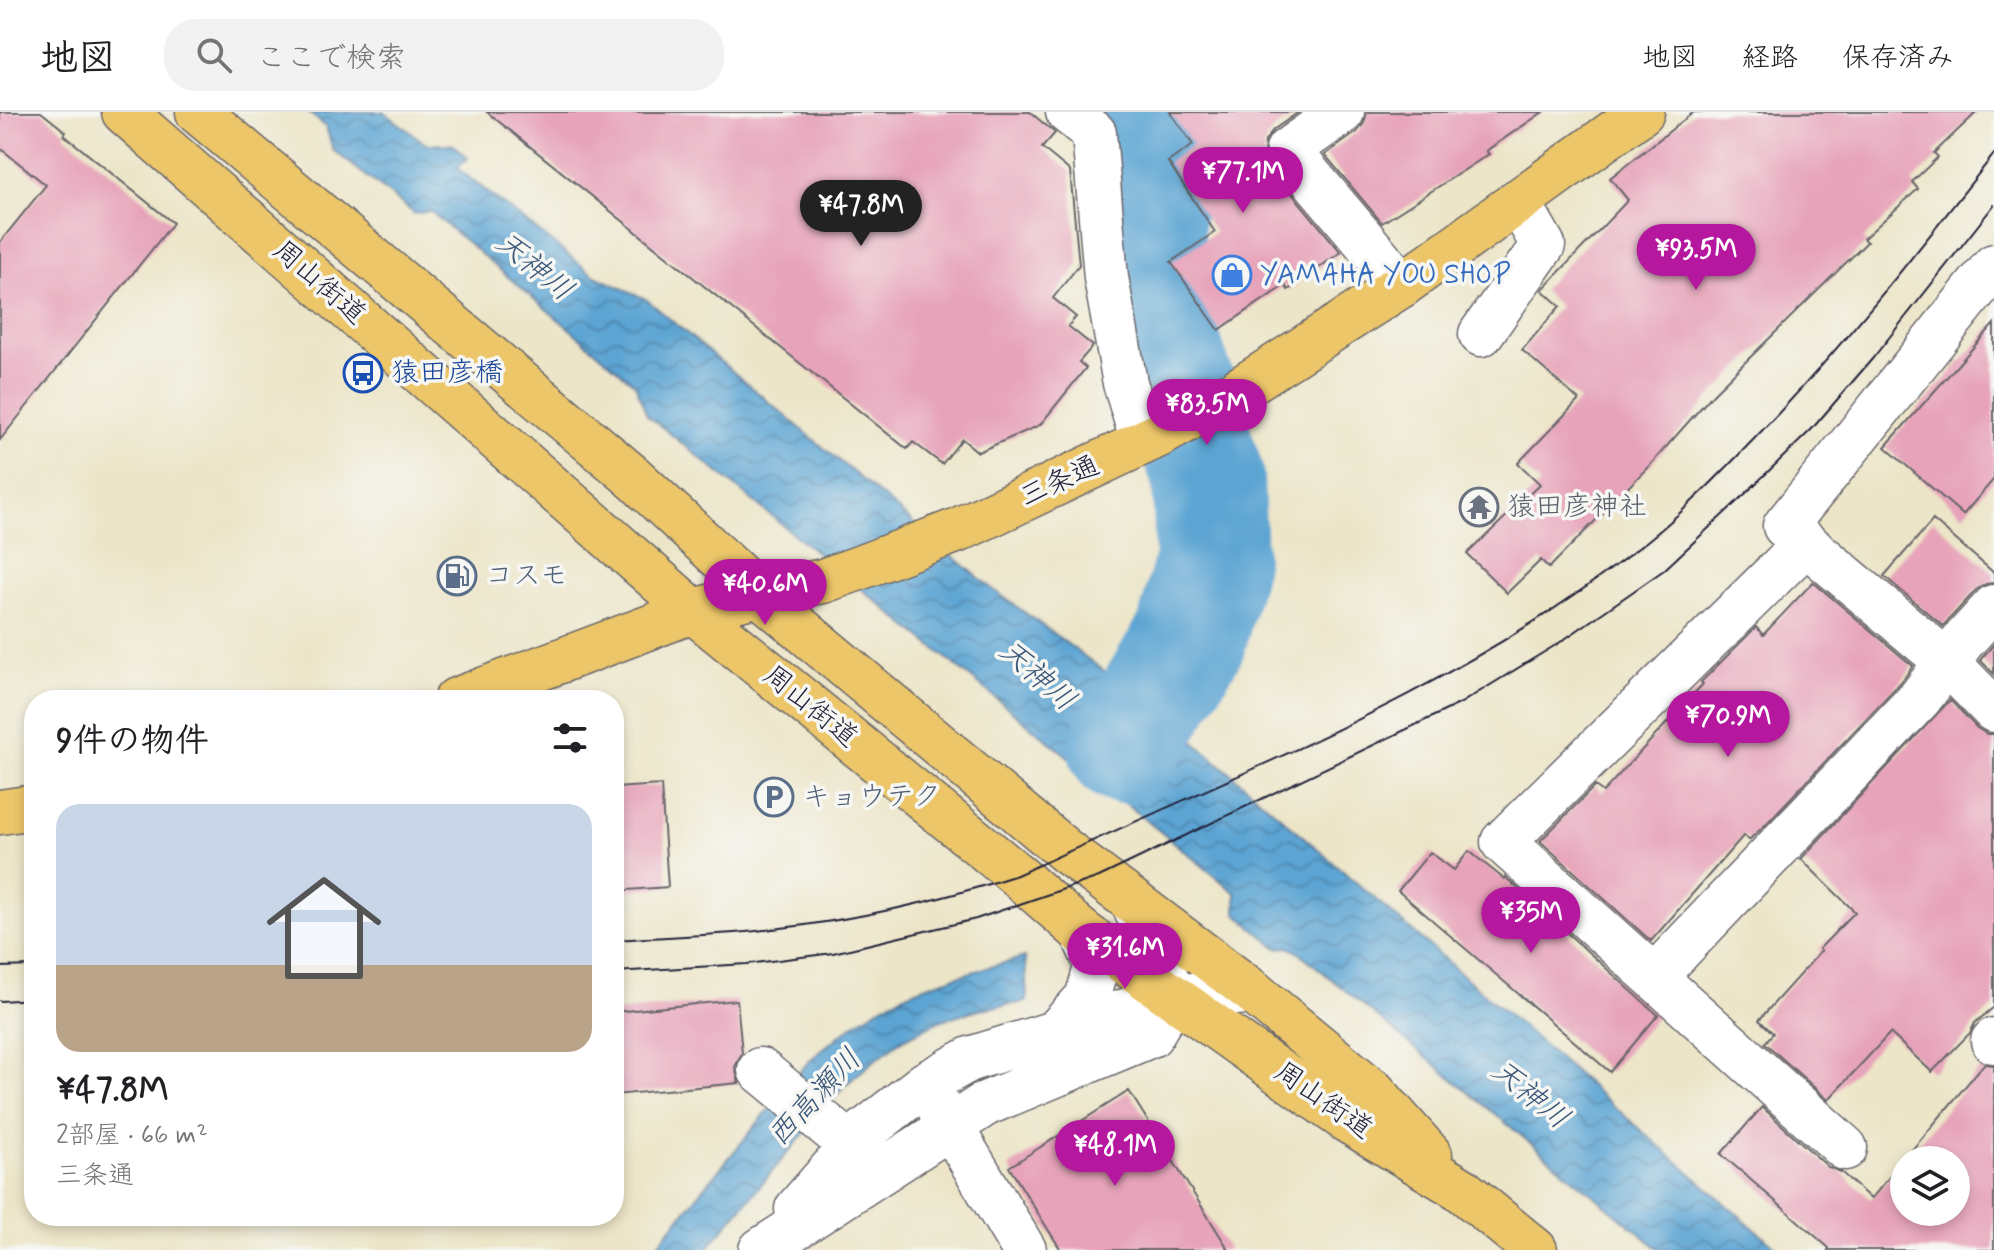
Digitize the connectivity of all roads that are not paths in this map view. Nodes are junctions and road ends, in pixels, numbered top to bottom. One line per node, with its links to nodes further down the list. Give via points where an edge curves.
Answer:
1 (124, 112): 14 (main road, 周山街道)
2 (198, 112): 12 (main road, 周山街道, via 632,476)
3 (1068, 112): 10 (street, via 1094,133 1106,278 1125,383)
4 (1342, 112): 8 (street, via 1288,150)
5 (1642, 112): 6 (main road, 三条通)
6 (1518, 201): 8 (main road, 三条通); 9 (street, via 1543,245)
7 (1994, 266): 11 (street, via 1785,526)
8 (1402, 285): 10 (main road, 三条通, via 1221,401)
9 (1481, 334)
10 (1152, 438): 12 (main road, 三条通, via 958,530 823,581)
11 (1805, 544): 15 (street); 22 (street, via 1503,842)
12 (759, 594): 14 (main road, 三条通); 20 (main road, 周山街道)
13 (1994, 607): 15 (street)
14 (693, 611): 16 (main road, 三条通); 21 (main road, 周山街道)
15 (1947, 662): 17 (street); 22 (street, via 1920,698)
16 (483, 690)
17 (1994, 710)
18 (24, 808): 19 (main road)
19 (0, 812)
20 (1133, 903): 23 (main road, 周山街道); 24 (street)
21 (1082, 932): 24 (main road, 周山街道); 25 (street, via 1097,965 1087,998)
22 (1655, 976): 30 (street)
23 (1253, 992): 24 (street); 31 (main road, 周山街道, via 1375,1093)
24 (1174, 996): 25 (street); 28 (street, via 1151,1035 985,1104); 31 (main road, 周山街道, via 1348,1121)
25 (1056, 1032): 27 (street, via 970,1059)
26 (769, 1077): 29 (street)
27 (925, 1084): 28 (street); 29 (street, via 866,1130)
28 (950, 1125): 29 (street, via 761,1250); 32 (street)
29 (836, 1133)
30 (1845, 1148)
31 (1461, 1189): 33 (main road, 周山街道)
32 (1024, 1250)
33 (1535, 1250)

